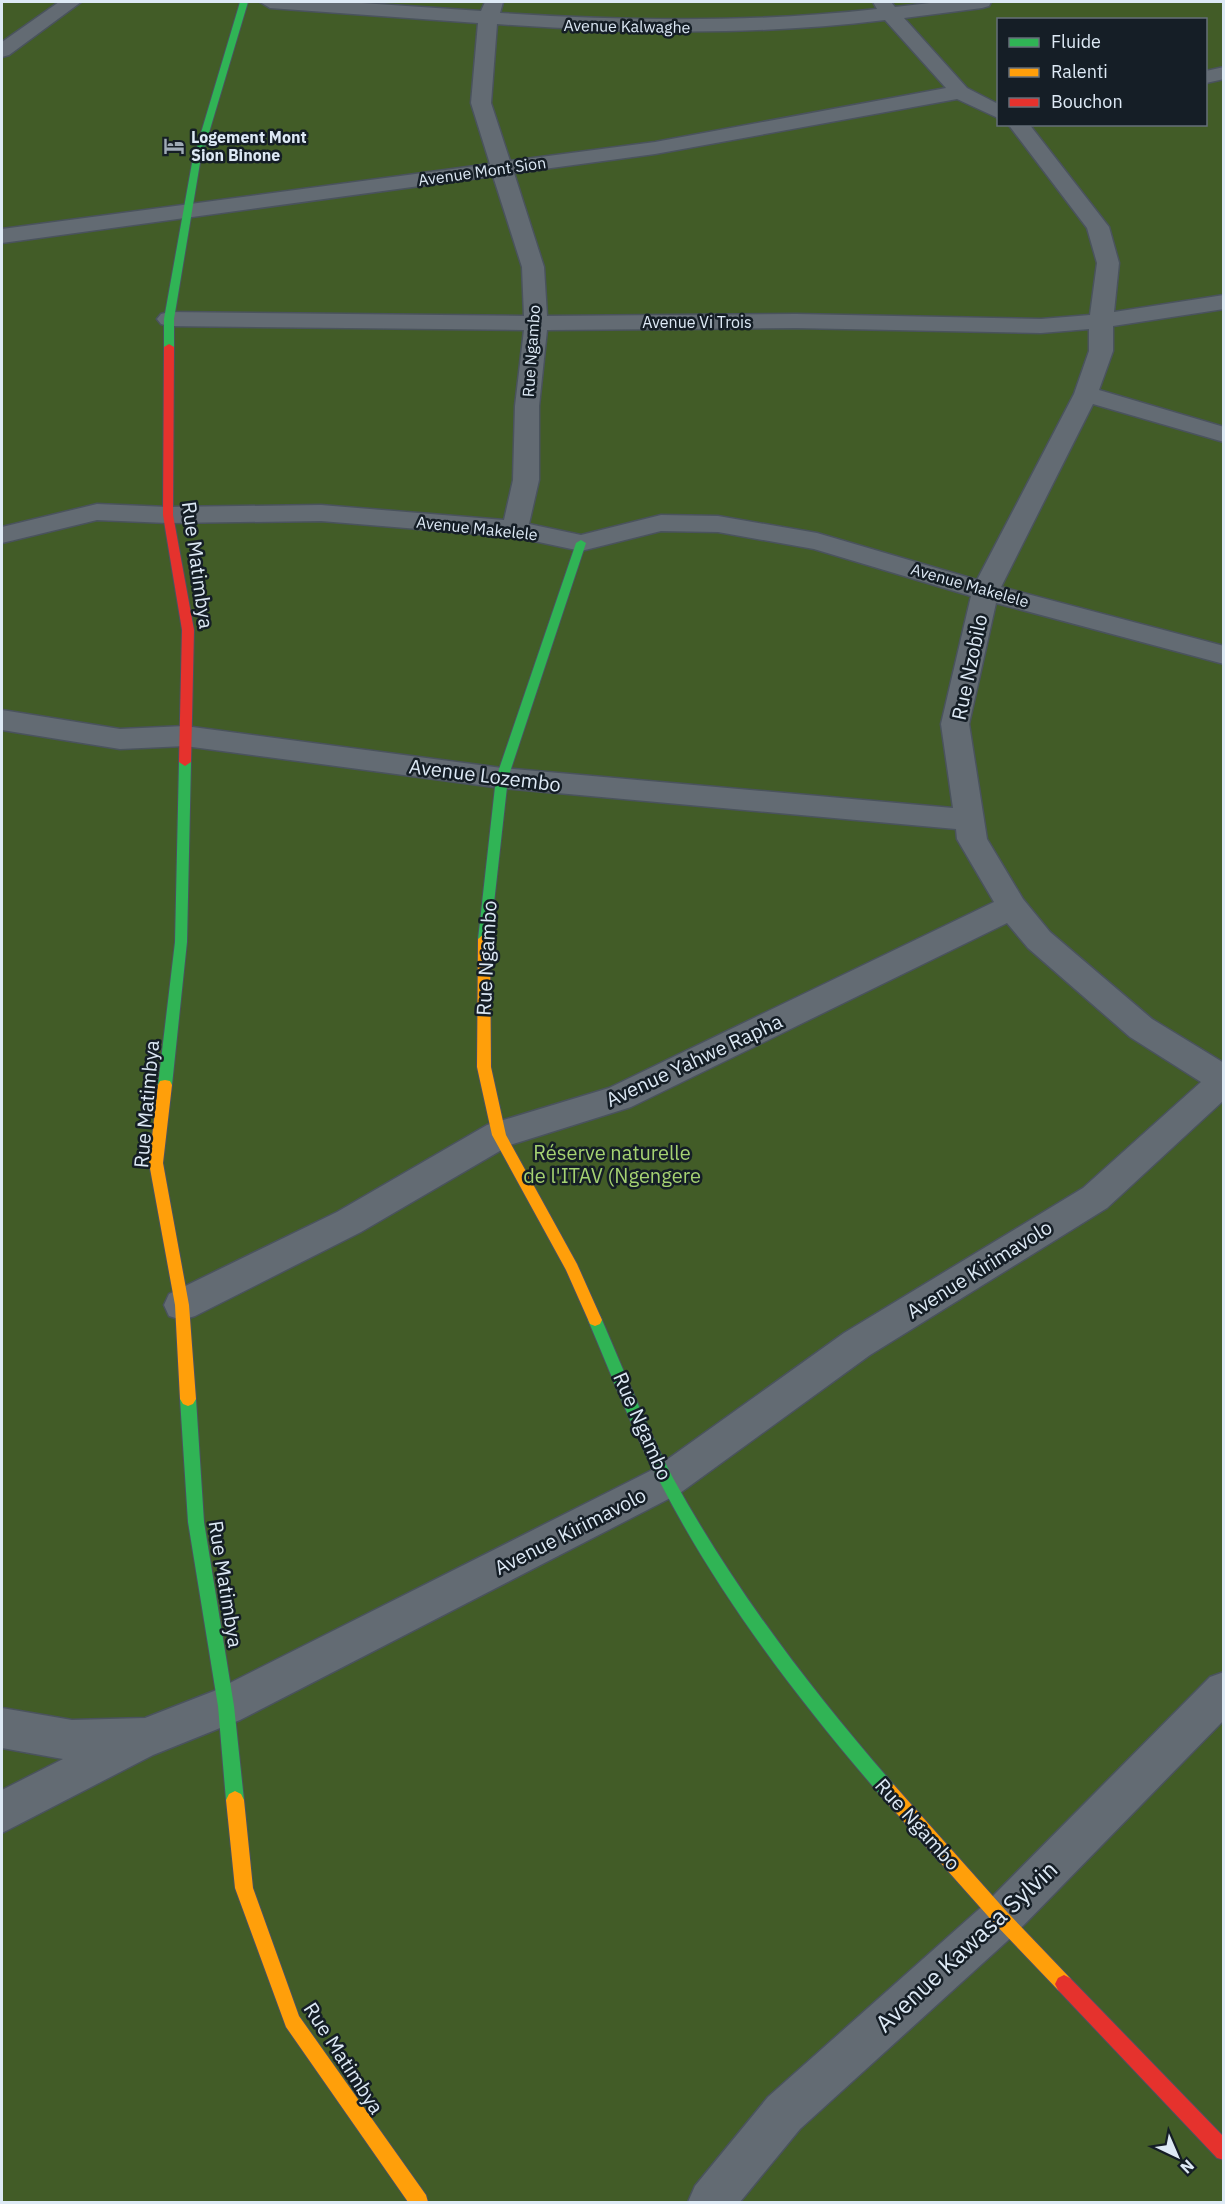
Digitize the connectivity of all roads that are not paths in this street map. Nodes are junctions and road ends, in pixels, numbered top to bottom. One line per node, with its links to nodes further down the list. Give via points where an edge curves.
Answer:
1 (71, 2): 7 (street)
2 (244, 2): 14 (street, Rue Matimbya, via 196,163)
3 (270, 2): 6 (street, Avenue Kalwaghe)
4 (982, 2): 5 (street, Avenue Kalwaghe)
5 (885, 7): 6 (street, Avenue Kalwaghe, via 818,23 708,27 558,24); 10 (street)
6 (491, 10): 13 (street, Rue Ngambo, via 481,103)
7 (2, 51)
8 (1224, 73): 9 (street)
9 (1207, 77)
10 (960, 92): 11 (street); 13 (street, Avenue Mont Sion, via 655,148)
11 (997, 111)
12 (1020, 126): 18 (street, Rue Nzobilo, via 1098,227 1108,263)
13 (503, 169): 14 (street, Avenue Mont Sion); 19 (street, Rue Ngambo, via 533,267)
14 (188, 211): 15 (street, Avenue Mont Sion); 17 (street, Rue Matimbya)
15 (2, 236)
16 (1224, 302): 18 (street, Avenue Vi Trois)
17 (170, 319): 19 (street, Avenue Vi Trois); 22 (street, Rue Matimbya)
18 (1101, 321): 19 (street, Avenue Vi Trois, via 1041,326 796,321); 20 (street, Rue Nzobilo, via 1101,351)
19 (536, 323): 23 (street, Rue Ngambo, via 527,406 526,480)
20 (1086, 394): 21 (street); 26 (street, Rue Nzobilo)
21 (1224, 435)
22 (168, 515): 23 (street, Avenue Makelele, via 321,513); 24 (street, Avenue Makelele, via 97,512); 29 (street, Rue Matimbya, via 188,630)
23 (515, 529): 25 (street, Avenue Makelele)
24 (2, 536)
25 (581, 543): 26 (street, Avenue Makelele, via 661,523 718,524 817,541); 30 (street, Rue Ngambo)
26 (985, 591): 27 (street, Avenue Makelele); 31 (street, Rue Nzobilo, via 955,724)
27 (1224, 655)
28 (2, 720): 29 (street, Avenue Lozembo, via 120,739)
29 (185, 736): 30 (street, Avenue Lozembo); 35 (street, Rue Matimbya, via 181,942 156,1163)
30 (502, 778): 31 (street, Avenue Lozembo); 34 (street, Rue Ngambo, via 482,955 484,1067)
31 (970, 820): 32 (street, Rue Nzobilo, via 972,839)
32 (1011, 906): 33 (street, Rue Nzobilo, via 1038,940 1141,1028); 34 (street, Avenue Yahwe Rapha, via 620,1098)
33 (1223, 1079): 36 (street, Avenue Kirimavolo, via 1095,1198 857,1344)
34 (499, 1135): 35 (street, Avenue Yahwe Rapha, via 349,1222); 36 (street, Rue Ngambo, via 572,1268)
35 (182, 1305): 38 (street, Rue Matimbya, via 196,1522)
36 (667, 1481): 38 (street, Avenue Kirimavolo); 42 (street, Rue Ngambo, via 730,1589 830,1725)
37 (1224, 1691): 42 (street, Avenue Kawasa Sylvin)
38 (226, 1706): 40 (street, Avenue Kirimavolo); 44 (street, Rue Matimbya, via 244,1888 292,2021)
39 (2, 1728): 40 (street, Avenue Kirimavolo, via 72,1740)
40 (145, 1738): 41 (street)
41 (2, 1812)
42 (1001, 1918): 43 (street, Rue Ngambo); 45 (street, Avenue Kawasa Sylvin, via 784,2113)
43 (1224, 2151)
44 (419, 2202)
45 (711, 2202)

